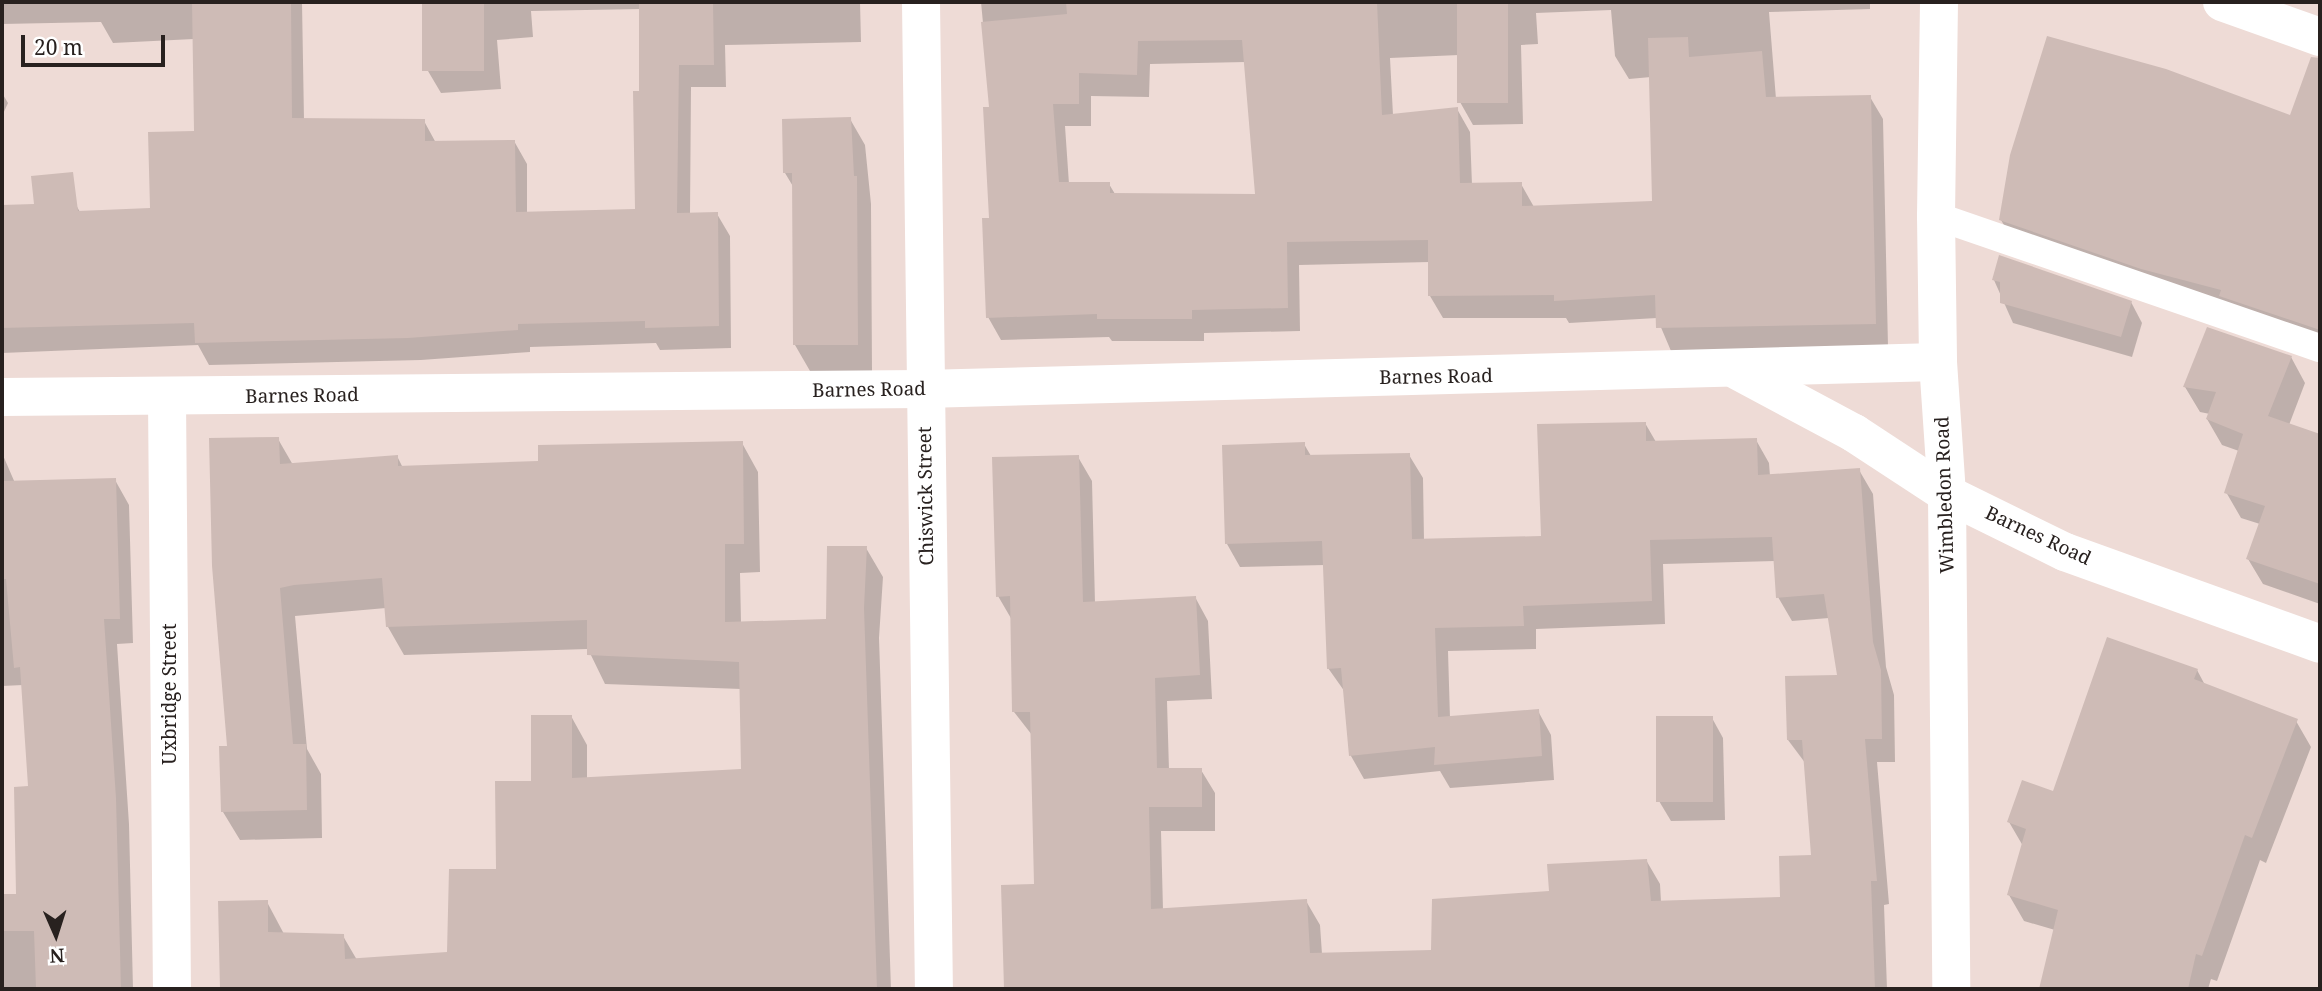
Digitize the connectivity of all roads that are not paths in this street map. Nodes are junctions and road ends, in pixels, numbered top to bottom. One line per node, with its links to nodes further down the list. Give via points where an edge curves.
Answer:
1 (921, 2): 9 (street, Chiswick Street)
2 (1939, 2): 5 (street, Wimbledon Road)
3 (2222, 2): 4 (street)
4 (2320, 37)
5 (1936, 216): 6 (lane); 7 (street, Wimbledon Road)
6 (2320, 348)
7 (1938, 362): 8 (street, Barnes Road); 12 (street, Wimbledon Road)
8 (1737, 370): 9 (street, Barnes Road); 12 (street, Barnes Road, via 1854,433)
9 (924, 389): 11 (street, Barnes Road); 15 (street, Chiswick Street)
10 (2, 397): 11 (street, Barnes Road)
11 (167, 398): 14 (street, Uxbridge Street)
12 (1947, 494): 13 (street, Barnes Road, via 2065,552); 16 (street, Wimbledon Road)
13 (2320, 644)
14 (172, 989)
15 (934, 989)
16 (1951, 989)

